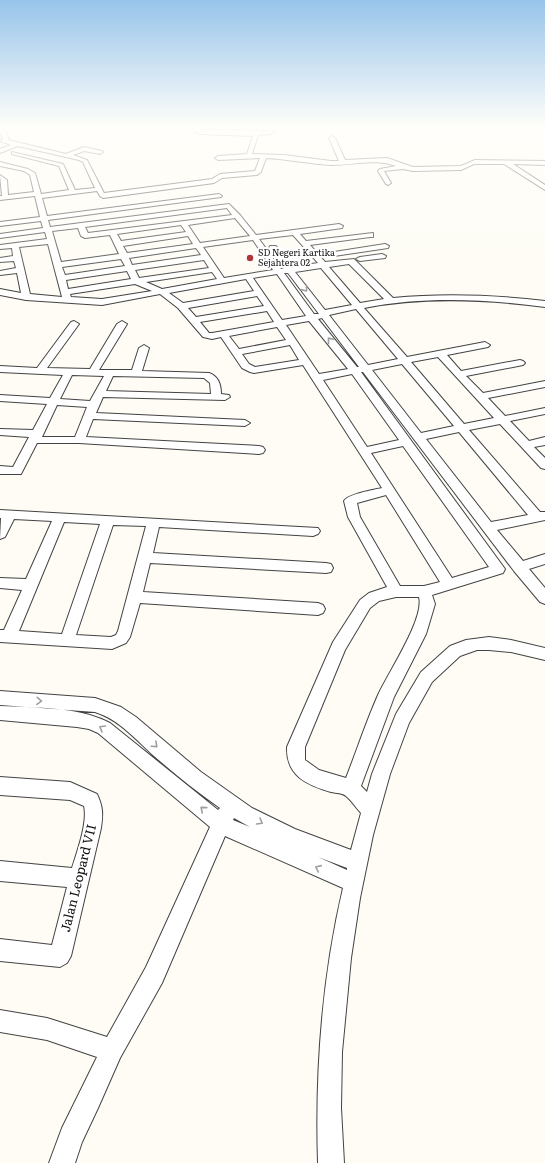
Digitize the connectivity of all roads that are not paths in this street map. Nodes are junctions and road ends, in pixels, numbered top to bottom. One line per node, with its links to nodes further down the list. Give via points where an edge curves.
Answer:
1 (4, 180): 18 (street)
2 (34, 180): 17 (street)
3 (68, 180): 15 (street)
4 (95, 180): 14 (street)
5 (175, 180): 12 (street)
6 (215, 180): 9 (street)
7 (386, 180): 10 (street)
8 (533, 180): 13 (street)
9 (210, 182): 12 (street); 16 (street)
10 (388, 183)
11 (105, 185): 14 (street)
12 (180, 185): 14 (street)
13 (545, 188)
14 (99, 190): 15 (street); 21 (street)
15 (73, 192): 17 (street)
16 (217, 194): 19 (street); 20 (street); 21 (street)
17 (38, 195): 18 (street); 23 (street)
18 (3, 198)
19 (144, 206): 23 (street); 24 (street)
20 (229, 206): 22 (street); 24 (street)
21 (107, 207): 23 (street)
22 (238, 216): 27 (street, via 211,223); 38 (street)
23 (43, 217): 25 (street); 26 (street); 31 (street)
24 (150, 217): 28 (street); 30 (street)
25 (0, 221)
26 (0, 224)
27 (183, 224): 30 (street); 35 (street)
28 (81, 226): 31 (street); 33 (street, via 86,239)
29 (339, 226): 32 (street)
30 (158, 227): 33 (street)
31 (47, 230): 37 (street); 39 (street)
32 (295, 232): 34 (street); 40 (street)
33 (113, 233): 41 (street)
34 (262, 233): 38 (street); 59 (street)
35 (190, 234): 41 (street); 43 (street)
36 (370, 235): 40 (street)
37 (0, 236)
38 (254, 237): 43 (street, via 223,239); 59 (street)
39 (51, 241): 42 (street); 55 (street)
40 (305, 243): 53 (street)
41 (118, 244): 47 (street)
42 (15, 245): 45 (street); 50 (street)
43 (197, 245): 47 (street); 49 (street)
44 (386, 246): 46 (street)
45 (0, 247)
46 (364, 249): 51 (street); 53 (street)
47 (124, 256): 55 (street, via 92,257); 56 (street)
48 (382, 256): 51 (street)
49 (205, 257): 56 (street); 57 (street)
50 (18, 258): 52 (street); 58 (street)
51 (373, 258): 54 (street)
52 (0, 260)
53 (320, 260): 54 (street); 59 (street); 75 (street)
54 (351, 261): 72 (street)
55 (59, 265): 62 (street)
56 (130, 268): 62 (street); 63 (street)
57 (214, 269): 63 (street); 64 (street)
58 (20, 270): 60 (street); 65 (street)
59 (284, 271): 61 (street); 77 (street); 77 (street, one-way to 77)
60 (0, 273)
61 (248, 276): 64 (street); 69 (street)
62 (62, 278): 70 (street)
63 (136, 281): 68 (street); 70 (street)
64 (222, 281): 68 (street)
65 (23, 284): 66 (street); 71 (street)
66 (0, 287)
67 (0, 292): 71 (street)
68 (163, 292): 70 (street, via 107,301); 74 (street)
69 (260, 293): 74 (street); 76 (street)
70 (66, 296): 71 (street)
71 (26, 297)
72 (391, 301): 73 (street, via 475,297); 75 (street)
73 (545, 304)
74 (181, 306): 78 (street)
75 (359, 307): 77 (street); 88 (street)
76 (270, 308): 78 (street); 79 (street)
77 (320, 316): 79 (street); 92 (street, one-way to 77); 92 (street)
78 (195, 320): 82 (street, via 206,335)
79 (280, 323): 82 (street); 83 (street)
80 (74, 324): 93 (street)
81 (122, 324): 95 (street)
82 (223, 333): 86 (street)
83 (292, 342): 86 (street); 89 (street)
84 (486, 345): 87 (street)
85 (144, 348): 97 (street)
86 (236, 352): 89 (street, via 245,366 254,370)
87 (440, 354): 88 (street); 98 (street)
88 (404, 360): 92 (street); 110 (street)
89 (305, 362): 99 (street)
90 (520, 363): 98 (street)
91 (0, 369): 93 (street)
92 (359, 369): 99 (street); 113 (street); 116 (street)
93 (40, 371): 94 (street)
94 (69, 372): 95 (street); 104 (street)
95 (93, 372): 96 (street)
96 (110, 373): 97 (street); 101 (street)
97 (136, 373): 101 (street, via 197,374 210,377 216,383 220,397)
98 (459, 374): 102 (street)
99 (316, 378): 119 (street)
100 (545, 384): 102 (street)
101 (99, 394): 105 (street)
102 (482, 396): 108 (street)
103 (0, 398): 104 (street)
104 (54, 402): 105 (street); 112 (street)
105 (94, 404): 107 (street)
106 (545, 411): 108 (street)
107 (90, 416): 109 (street); 114 (street)
108 (503, 420): 110 (street); 117 (street)
109 (245, 423)
110 (461, 428): 113 (street); 125 (street)
111 (0, 432): 112 (street)
112 (36, 437): 114 (street); 121 (street, via 17,471)
113 (418, 437): 128 (street)
114 (79, 440): 118 (street)
115 (545, 441): 117 (street)
116 (406, 442): 119 (street); 136 (street, via 498,569)
117 (527, 445): 120 (street)
118 (259, 450)
119 (364, 451): 122 (street)
120 (545, 465)
121 (0, 470)
122 (390, 490): 136 (street); 138 (street, via 355,499 350,501 350,505 354,517)
123 (5, 514): 124 (street); 130 (street)
124 (60, 517): 126 (street); 137 (street)
125 (541, 517): 128 (street)
126 (108, 520): 127 (street); 144 (street)
127 (154, 522): 129 (street); 131 (street)
128 (488, 527): 133 (street)
129 (313, 531)
130 (0, 534)
131 (145, 558): 134 (street); 140 (street)
132 (545, 559): 133 (street)
133 (519, 567): 141 (street)
134 (326, 568)
135 (0, 584): 137 (street)
136 (449, 584): 139 (street)
137 (31, 585): 143 (street)
138 (396, 591): 139 (street); 149 (street, via 374,597 365,604 338,647 294,755 304,772)
139 (424, 592): 149 (street, via 428,604 418,634 386,696)
140 (134, 598): 142 (street); 144 (street, via 125,633 117,642)
141 (545, 598)
142 (318, 609)
143 (5, 637): 144 (street)
144 (67, 640)
145 (545, 654): 151 (street, via 495,643 479,644 465,647 430,671 418,688 395,733)
146 (0, 698): 150 (street, one-way to 150, via 108,708 123,716 158,748)
147 (0, 714): 152 (street, one-way to 147, via 98,725 77,719)
148 (0, 786): 155 (street, Jalan Leopard VII, via 70,791 91,800 94,810 92,828)
149 (350, 788): 151 (street)
150 (231, 805): 152 (street); 154 (street, one-way to 154)
151 (371, 811): 154 (street)
152 (221, 824): 154 (street, one-way to 152); 158 (street, via 154,975)
153 (0, 871): 155 (street)
154 (356, 873): 160 (street, via 336,991 330,1052)
155 (78, 878): 156 (street, Jalan Leopard VII, via 60,956)
156 (0, 950)
157 (0, 1020): 158 (street, via 46,1029)
158 (112, 1050): 159 (street, via 71,1137)
159 (62, 1163)
160 (331, 1163)

